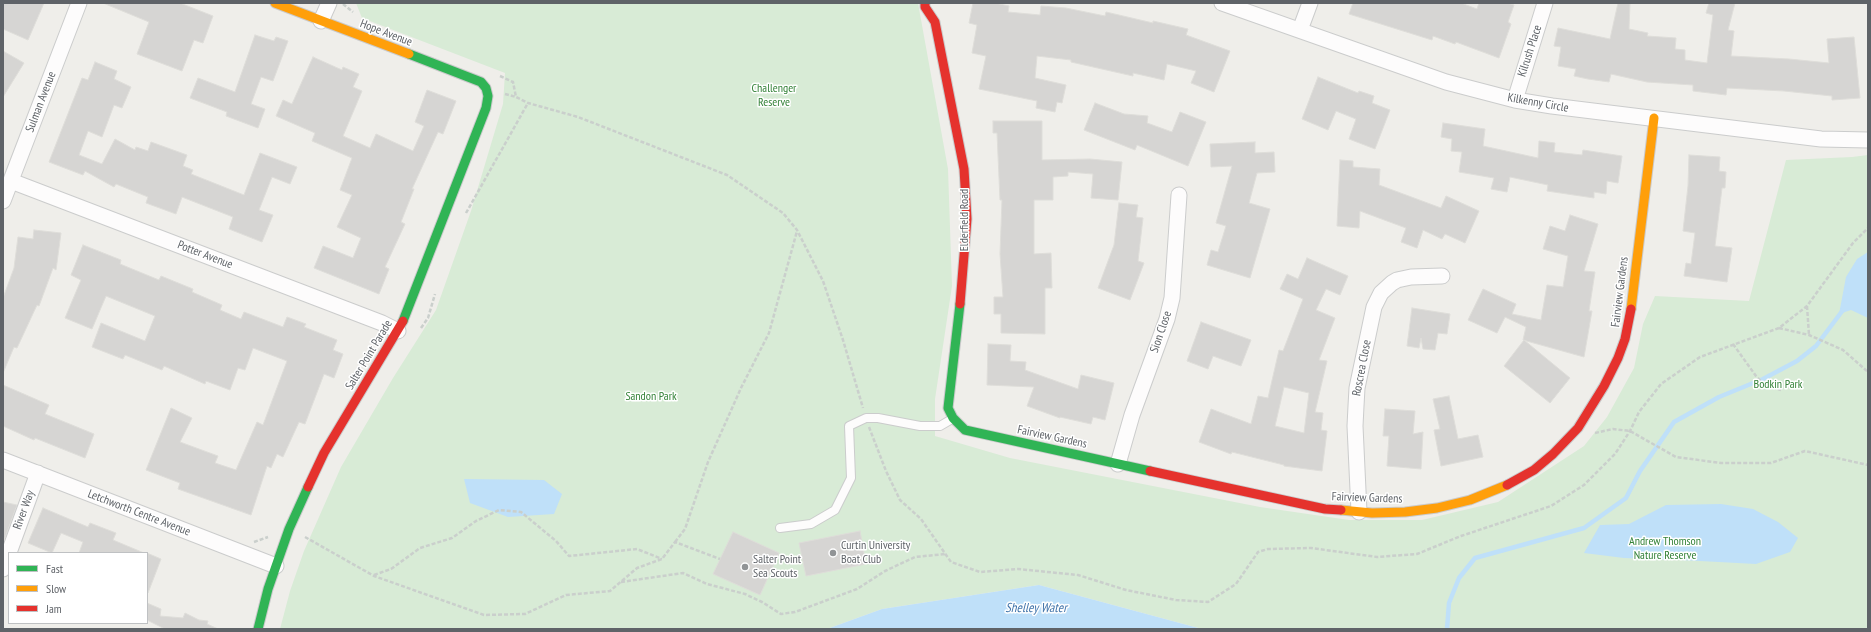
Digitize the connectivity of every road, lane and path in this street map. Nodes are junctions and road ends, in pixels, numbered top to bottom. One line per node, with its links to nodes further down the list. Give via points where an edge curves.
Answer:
1 (79, 3): 19 (street, Sulman Avenue)
2 (275, 3): 11 (street, Hope Avenue)
3 (329, 3): 11 (street)
4 (341, 3): 10 (path)
5 (925, 3): 12 (street, Elderfield Road)
6 (938, 3): 12 (street, Elderfield Road)
7 (1222, 3): 13 (street, Kilkenny Circle)
8 (1310, 3): 13 (street)
9 (1545, 3): 16 (street, Kilrush Place)
10 (354, 13)
11 (321, 21): 15 (street, Hope Avenue, via 473,78)
12 (935, 22): 33 (street, Elderfield Road, via 964,169 967,219 964,267 948,399 948,408)
13 (1300, 30): 16 (street, Kilkenny Circle, via 1446,82)
14 (497, 75): 23 (path, via 513,82 516,97 528,103 578,117 727,175 783,213)
15 (486, 88): 27 (street, Salter Point Parade, via 486,108 433,248)
16 (1515, 100): 17 (street, Kilkenny Circle)
17 (1654, 118): 18 (street, Kilkenny Circle, via 1821,139); 34 (street, Fairview Gardens, via 1625,339 1604,386)
18 (1868, 140)
19 (11, 181): 21 (street, Sulman Avenue); 27 (street, Potter Avenue)
20 (1179, 195): 37 (street, Sion Close, via 1172,298)
21 (3, 201)
22 (1868, 228): 25 (path)
23 (797, 230): 32 (path, via 823,281); 43 (path, via 769,334 741,388 708,462 685,528)
24 (1442, 276): 40 (street, Roscrea Close, via 1397,280 1381,293 1374,307 1357,388 1355,426)
25 (1808, 306): 26 (path); 28 (path)
26 (1779, 328): 28 (path); 29 (path)
27 (398, 331): 49 (street, Salter Point Parade, via 324,453 289,529)
28 (1809, 335): 30 (path, via 1843,350)
29 (1733, 344): 31 (path, via 1764,385); 35 (path, via 1700,357 1661,384 1639,412)
30 (1868, 372)
31 (1781, 390)
32 (866, 418): 33 (lane, via 920,426 940,426); 41 (lane, via 849,426 851,478 835,510 811,524); 45 (path, via 900,500 921,518)
33 (953, 418): 37 (street, Fairview Gardens, via 969,431)
34 (1578, 428): 35 (path, via 1598,434 1612,429); 40 (street, Fairview Gardens, via 1534,470 1499,489 1470,500 1437,508 1405,512)
35 (1630, 431): 38 (path, via 1676,457 1721,463 1771,463 1805,451); 45 (path, via 1615,454 1584,486 1551,506 1461,536 1417,554 1377,557 1311,548 1268,549 1258,552 1236,584 1208,602 1176,600 1126,590 1078,575 1018,569 980,572 951,562)
36 (3, 460): 39 (street, Letchworth Centre Avenue)
37 (1118, 464): 40 (street, Fairview Gardens, via 1325,509)
38 (1868, 465)
39 (38, 473): 44 (street, River Way); 49 (street, Letchworth Centre Avenue)
40 (1359, 512)
41 (780, 528)
42 (305, 537): 51 (path)
43 (675, 542): 47 (path); 48 (path)
44 (9, 552)
45 (945, 554): 52 (path, via 915,557 885,571 857,589 802,610 781,614 745,594 707,584 683,573)
46 (8, 555): 50 (street, River Way)
47 (662, 559): 51 (path, via 637,549 569,556 556,541 521,512 499,510 476,521 452,538 420,548 391,569); 52 (path, via 637,568)
48 (720, 560)
49 (276, 566): 53 (street, Salter Point Parade)
50 (3, 569)
51 (374, 576): 52 (path, via 484,615 525,614 566,595 610,591)
52 (620, 582)
53 (258, 629)

